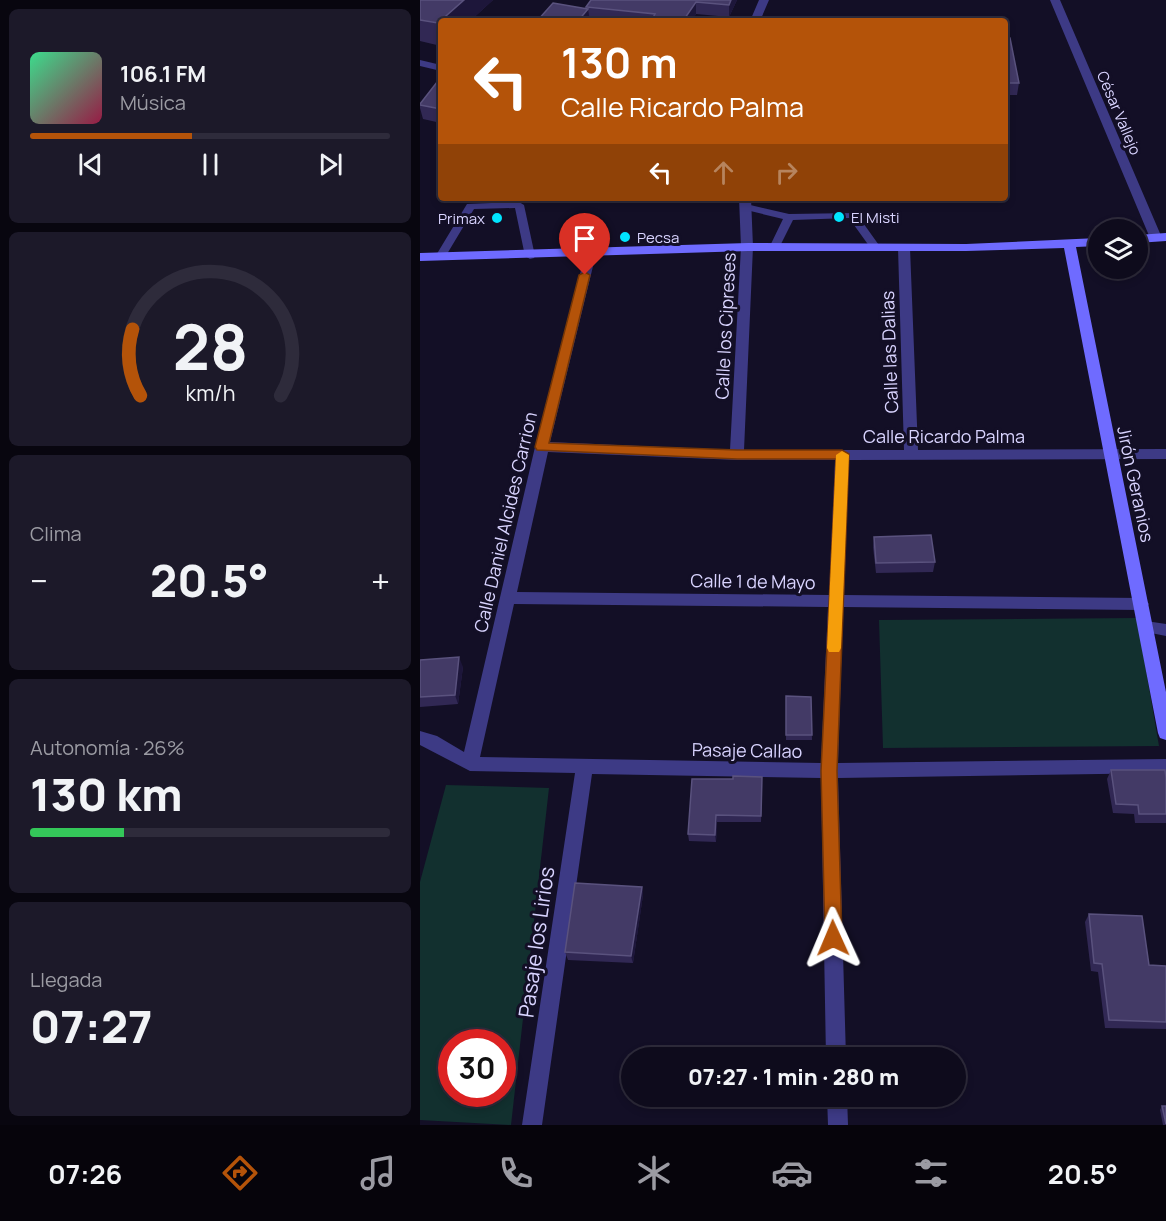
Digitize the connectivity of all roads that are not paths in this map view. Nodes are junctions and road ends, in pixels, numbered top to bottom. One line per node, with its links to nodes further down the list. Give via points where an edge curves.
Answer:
1 (764, 0): 3 (street)
2 (1055, 0): 8 (street, César Vallejo)
3 (756, 18)
4 (420, 63): 5 (street)
5 (438, 67)
6 (745, 203): 7 (lane); 11 (street, Calle los Cipreses)
7 (789, 217): 12 (lane); 14 (lane, via 852,215)
8 (1161, 238)
9 (1088, 243): 10 (main road)
10 (1069, 244): 13 (main road); 20 (main road, Jirón Geranios)
11 (747, 247): 12 (main road); 15 (main road); 24 (street, Calle los Cipreses)
12 (774, 248): 14 (main road)
13 (904, 248): 14 (main road); 22 (street, Calle las Dalias)
14 (876, 249)
15 (590, 254): 16 (main road); 19 (street, Calle Daniel Alcides Carrion)
16 (530, 256): 18 (main road); 18 (lane, via 519,205 471,206)
17 (420, 257): 18 (main road)
18 (440, 257)
19 (542, 447): 24 (street, Calle Ricardo Palma); 25 (street, Calle Daniel Alcides Carrion)
20 (1110, 453): 22 (street, Calle Ricardo Palma); 23 (street, Calle Ricardo Palma); 27 (main road, Jirón Geranios)
21 (842, 454): 22 (street, Calle Ricardo Palma); 24 (street, Calle Ricardo Palma); 26 (street)
22 (911, 454)
23 (1166, 454)
24 (737, 455)
25 (507, 598): 26 (street, Calle 1 de Mayo); 32 (street, Calle Daniel Alcides Carrion)
26 (836, 602): 27 (street, Calle 1 de Mayo); 35 (street)
27 (1141, 604): 28 (main road, Jirón Geranios)
28 (1146, 627): 29 (lane); 30 (main road, Jirón Geranios)
29 (1166, 630)
30 (1166, 732)
31 (420, 738): 32 (street)
32 (470, 764): 33 (street, Pasaje Callao)
33 (585, 766): 35 (street, Pasaje Callao); 38 (street, Pasaje los Lirios)
34 (1166, 766): 35 (street, Pasaje Callao)
35 (829, 771): 36 (street)
36 (836, 1047)
37 (837, 1107): 39 (street)
38 (532, 1125)
39 (838, 1125)

